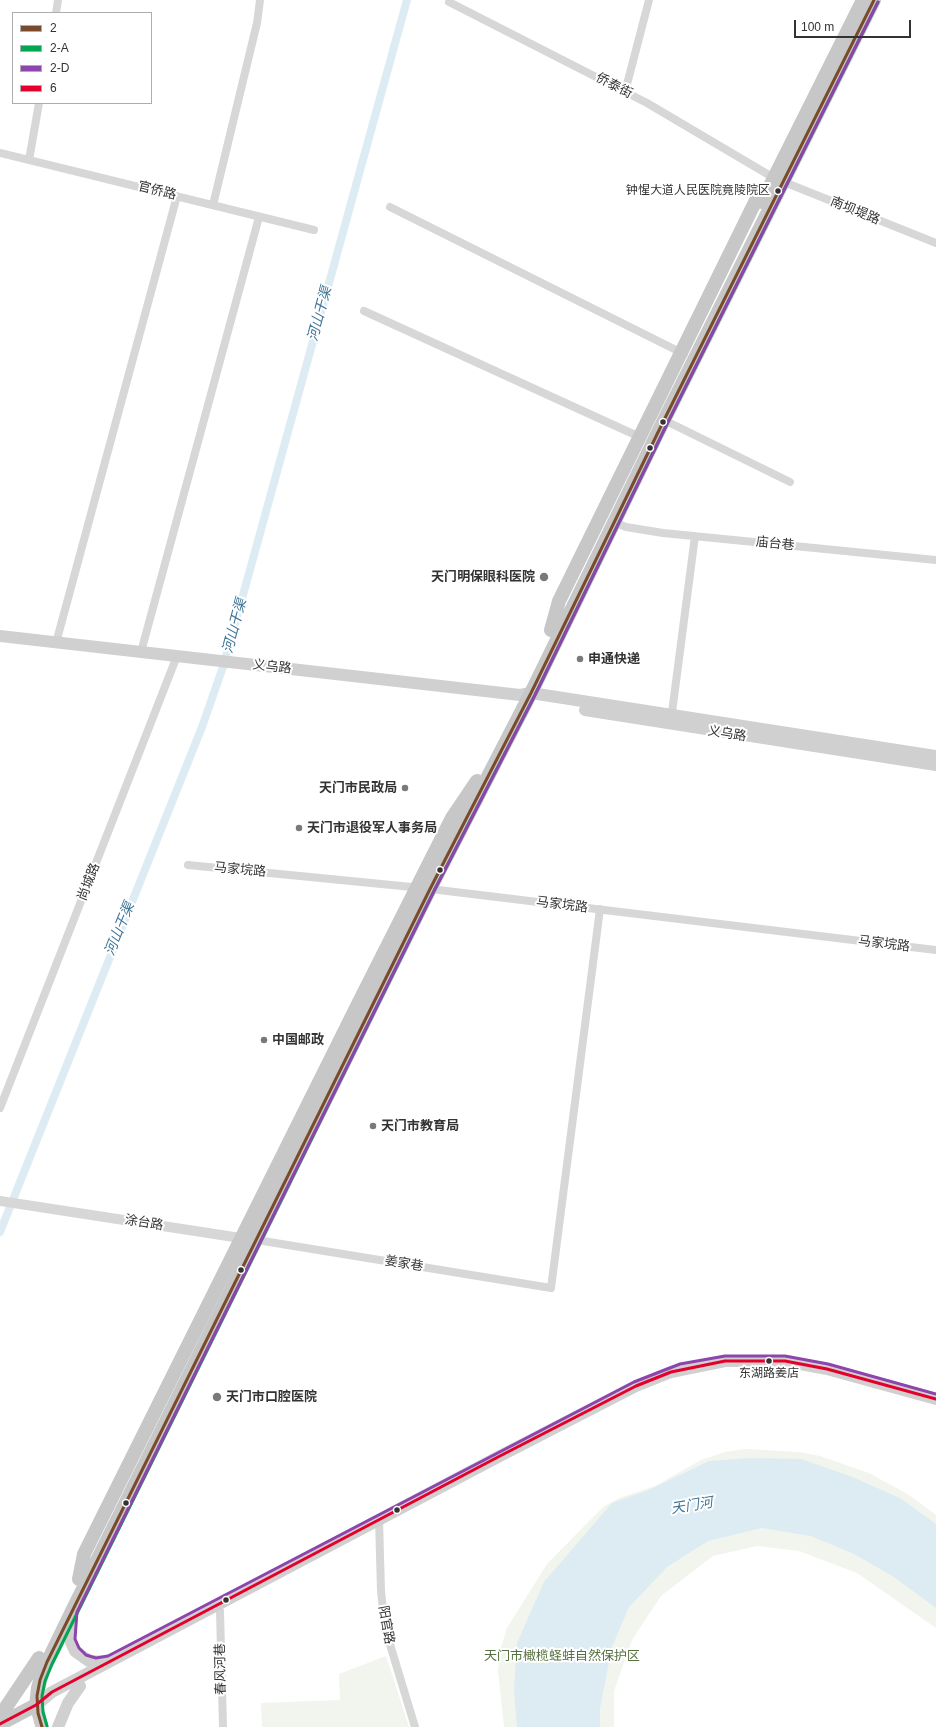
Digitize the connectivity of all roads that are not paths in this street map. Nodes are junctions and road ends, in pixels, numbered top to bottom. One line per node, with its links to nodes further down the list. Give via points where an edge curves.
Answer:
1 (58, 0): 7 (street)
2 (260, 0): 15 (street, via 257,23)
3 (649, 0): 9 (street)
4 (863, 0): 8 (highway)
5 (874, 0): 8 (highway)
6 (449, 2): 9 (street, 侨泰街)
7 (56, 12)
8 (850, 36): 13 (highway)
9 (625, 92): 13 (street, 侨泰街)
10 (40, 104): 12 (street)
11 (0, 154): 12 (street, 官侨路)
12 (29, 160): 14 (street, 官侨路)
13 (779, 179): 19 (street, 南坝堤路); 21 (highway); 22 (highway)
14 (177, 196): 15 (street, 官侨路); 30 (street)
15 (213, 205): 17 (street, 官侨路)
16 (390, 207): 21 (street)
17 (259, 216): 18 (street, 官侨路); 31 (street)
18 (314, 230)
19 (936, 243)
20 (364, 311): 23 (street)
21 (684, 354): 23 (highway)
22 (667, 421): 24 (street); 25 (highway)
23 (642, 438): 28 (highway)
24 (790, 482)
25 (617, 523): 26 (street, 庙台巷, via 635,529); 28 (highway)
26 (695, 536): 27 (street, 庙台巷); 34 (street)
27 (936, 560)
28 (555, 633): 33 (highway)
29 (0, 636): 30 (main road, 义乌路)
30 (56, 643): 31 (main road, 义乌路)
31 (141, 652): 32 (main road, 义乌路)
32 (177, 656): 33 (main road, 义乌路); 42 (street, 尚城路)
33 (526, 696): 34 (main road, 义乌路); 38 (highway)
34 (671, 721): 35 (main road, 义乌路); 36 (main road, 义乌路)
35 (936, 756)
36 (936, 765)
37 (188, 865): 38 (street, 马家垸路)
38 (426, 888): 39 (street, 马家垸路); 41 (highway)
39 (600, 909): 40 (street, 马家垸路); 44 (street, 姜家巷, via 551,1288)
40 (936, 950)
41 (368, 1006): 44 (highway, via 310,1108); 44 (highway, via 306,1147)
42 (0, 1108)
43 (0, 1201): 44 (street, 涂台路)
44 (252, 1240): 48 (highway, via 150,1461); 50 (highway)
45 (936, 1400): 47 (main road, via 797,1362 736,1360 692,1366 636,1386)
46 (936, 1405): 47 (main road, via 797,1366 737,1364 705,1368 639,1390)
47 (379, 1522): 49 (main road); 51 (main road); 60 (street, 阳官路, via 385,1628)
48 (72, 1610): 51 (main road, via 69,1633 75,1651 89,1661); 53 (highway, via 40,1680)
49 (220, 1611): 52 (main road); 59 (street, 春风河巷)
50 (39, 1658): 53 (highway, via 31,1678 29,1694); 54 (highway)
51 (110, 1661): 53 (main road, via 52,1692)
52 (80, 1686): 53 (main road); 58 (main road, via 68,1703)
53 (33, 1707): 55 (highway); 56 (main road); 57 (main road)
54 (0, 1716)
55 (0, 1724)
56 (34, 1727)
57 (42, 1727)
58 (58, 1727)
59 (222, 1727)
60 (415, 1727)

